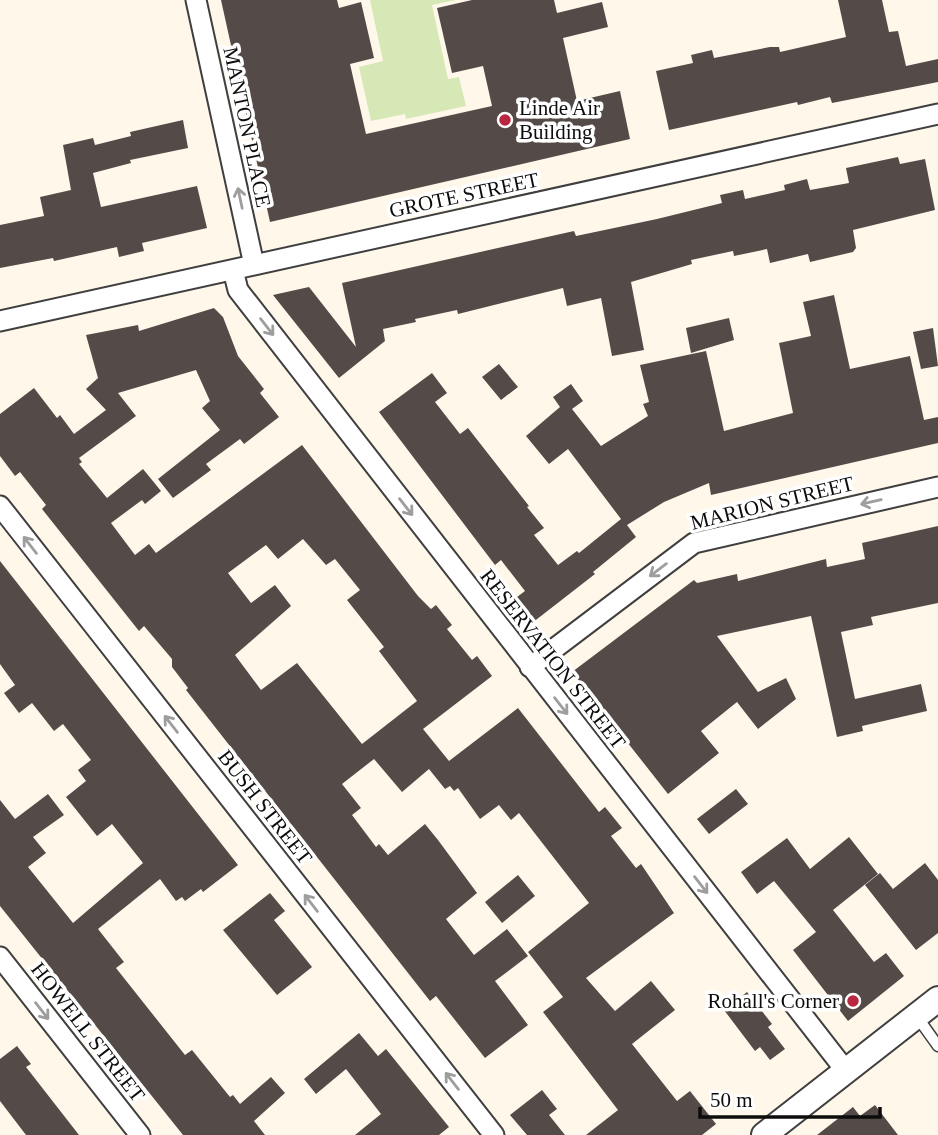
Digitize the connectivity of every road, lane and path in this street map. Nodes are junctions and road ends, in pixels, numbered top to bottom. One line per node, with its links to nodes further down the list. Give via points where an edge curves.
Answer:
1 (196, 0): 3 (street, MANTON PLACE, one-way to 1)
2 (938, 114): 3 (street, GROTE STREET)
3 (254, 265): 4 (street, GROTE STREET)
4 (233, 270): 5 (street, GROTE STREET); 8 (street, RESERVATION STREET, one-way to 8, via 237,290)
5 (0, 321)
6 (938, 487): 8 (street, MARION STREET, one-way to 8, via 694,543)
7 (0, 506): 15 (street, BUSH STREET, one-way to 7)
8 (530, 667): 13 (street, RESERVATION STREET, one-way to 13)
9 (0, 957): 14 (street, HOWELL STREET, one-way to 14)
10 (938, 999): 11 (street)
11 (916, 1016): 12 (lane); 13 (street)
12 (938, 1046)
13 (846, 1071): 16 (street)
14 (140, 1135)
15 (494, 1135)
16 (764, 1135)

